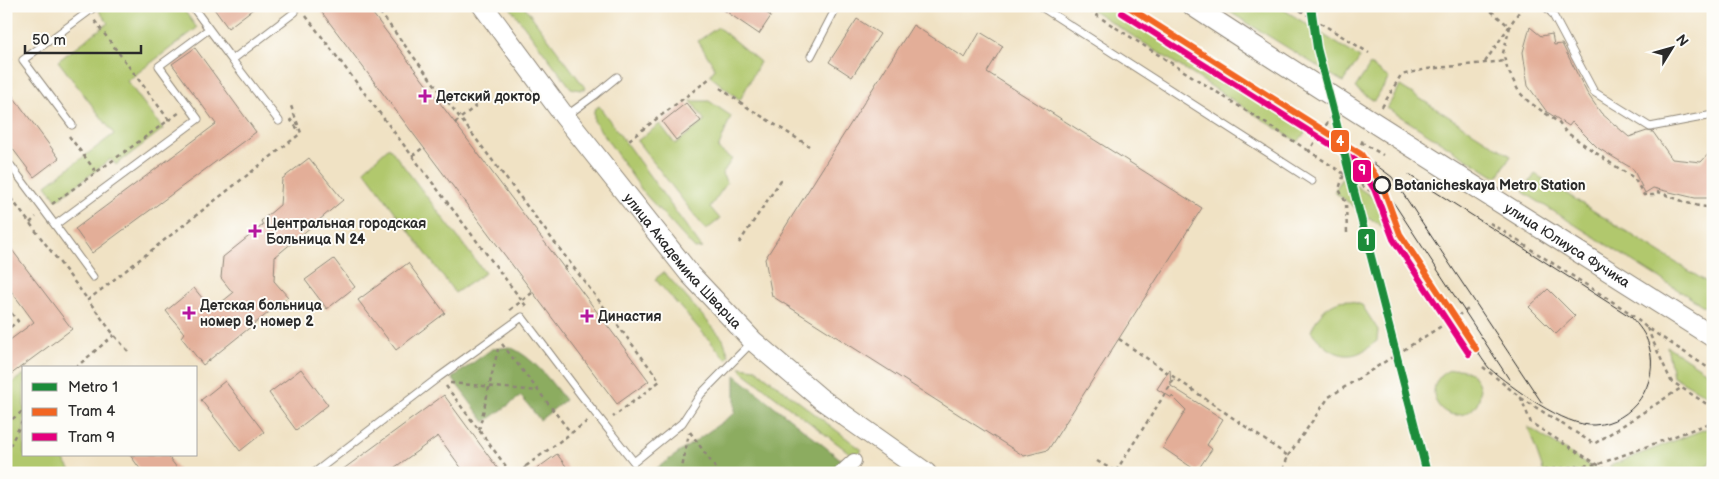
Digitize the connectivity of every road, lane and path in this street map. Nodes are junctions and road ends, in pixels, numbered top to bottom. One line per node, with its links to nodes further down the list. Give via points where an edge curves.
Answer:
1 (96, 6): 13 (lane)
2 (192, 6): 17 (lane)
3 (375, 6): 33 (path)
4 (483, 6): 32 (street, улица Академика Шварца)
5 (837, 6): 20 (lane)
6 (1040, 6): 47 (lane)
7 (1082, 6): 42 (path)
8 (1193, 6): 27 (street, улица Юлиуса Фучика)
9 (1293, 6): 19 (path)
10 (1485, 6): 16 (path)
11 (1523, 6): 16 (path)
12 (1545, 6): 31 (lane, via 1552,13 1594,92 1650,127)
13 (88, 12): 34 (path); 37 (lane, via 23,60)
14 (294, 12): 22 (lane)
15 (303, 12): 44 (path)
16 (1510, 27): 23 (path); 49 (path, via 1503,53 1519,92 1529,102 1558,122 1566,132 1634,178 1644,195 1657,192 1686,204)
17 (209, 28): 22 (lane); 29 (lane, via 159,66)
18 (6, 53): 21 (path)
19 (1369, 53)
20 (811, 56)
21 (11, 60)
22 (232, 60): 35 (lane)
23 (1485, 62)
24 (617, 77): 32 (lane)
25 (709, 79): 38 (path)
26 (720, 88): 40 (path)
27 (1341, 103): 42 (path); 66 (street, улица Юлиуса Фучика)
28 (478, 104): 33 (path)
29 (189, 106): 34 (path); 53 (lane, via 198,118)
30 (290, 106): 59 (path, via 301,133)
31 (1713, 115)
32 (565, 117): 68 (street, улица Академика Шварца, via 689,273)
33 (460, 118): 36 (path); 56 (path)
34 (169, 120): 50 (path)
35 (279, 121)
36 (454, 123)
37 (72, 125)
38 (629, 140)
39 (1361, 142): 43 (path)
40 (809, 146)
41 (424, 147): 44 (path)
42 (1309, 150): 54 (path, via 1387,202)
43 (1383, 155)
44 (412, 156): 62 (path)
45 (11, 166): 50 (lane)
46 (783, 177): 55 (path)
47 (1312, 181)
48 (6, 194): 51 (path)
49 (1713, 207)
50 (44, 211): 51 (path); 53 (lane)
51 (30, 223): 59 (path)
52 (1490, 223): 63 (path, via 1627,311)
53 (55, 225): 58 (lane)
54 (1398, 237)
55 (739, 243)
56 (571, 263): 57 (path); 81 (path, via 660,381 614,417)
57 (564, 268)
58 (93, 277)
59 (88, 300): 65 (path)
60 (6, 306): 64 (path, via 18,321)
61 (1470, 308): 92 (path, via 1328,397)
62 (528, 309)
63 (1646, 327): 72 (path); 77 (path, via 1670,381)
64 (8, 329)
65 (114, 335): 69 (path); 70 (path)
66 (1713, 337)
67 (1119, 339): 74 (path)
68 (754, 341): 86 (lane, via 701,394); 106 (street, улица Академика Шварца, via 821,399)
69 (128, 350)
70 (77, 366)
71 (1483, 367): 79 (path)
72 (1713, 371)
73 (451, 377): 75 (path)
74 (1175, 378): 92 (path); 97 (path)
75 (444, 383): 76 (path); 88 (path)
76 (489, 387): 78 (path); 78 (path, via 500,341); 88 (path)
77 (1681, 388): 79 (path, via 1594,444); 80 (path)
78 (539, 392): 90 (path)
79 (1522, 398): 95 (path, via 1531,422)
80 (1713, 408)
81 (608, 410)
82 (22, 412): 87 (path)
83 (596, 414): 86 (lane, via 634,462); 90 (path); 99 (lane, via 522,317)
84 (22, 422): 91 (path)
85 (1713, 422): 95 (path)
86 (682, 423): 89 (path)
87 (6, 424)
88 (479, 430): 100 (path)
89 (690, 432): 103 (path); 104 (path)
90 (571, 433): 96 (path)
91 (6, 453)
92 (1288, 456): 107 (path)
93 (854, 461): 105 (street)
94 (1097, 461): 97 (path)
95 (1599, 464): 98 (path); 108 (path)
96 (526, 466): 101 (path); 102 (path)
97 (1117, 472)
98 (1528, 472)
99 (314, 473)
100 (511, 473)
101 (517, 473)
102 (530, 473)
103 (681, 473)
104 (719, 473)
105 (841, 473)
106 (926, 473)
107 (1282, 473)
108 (1611, 473)

